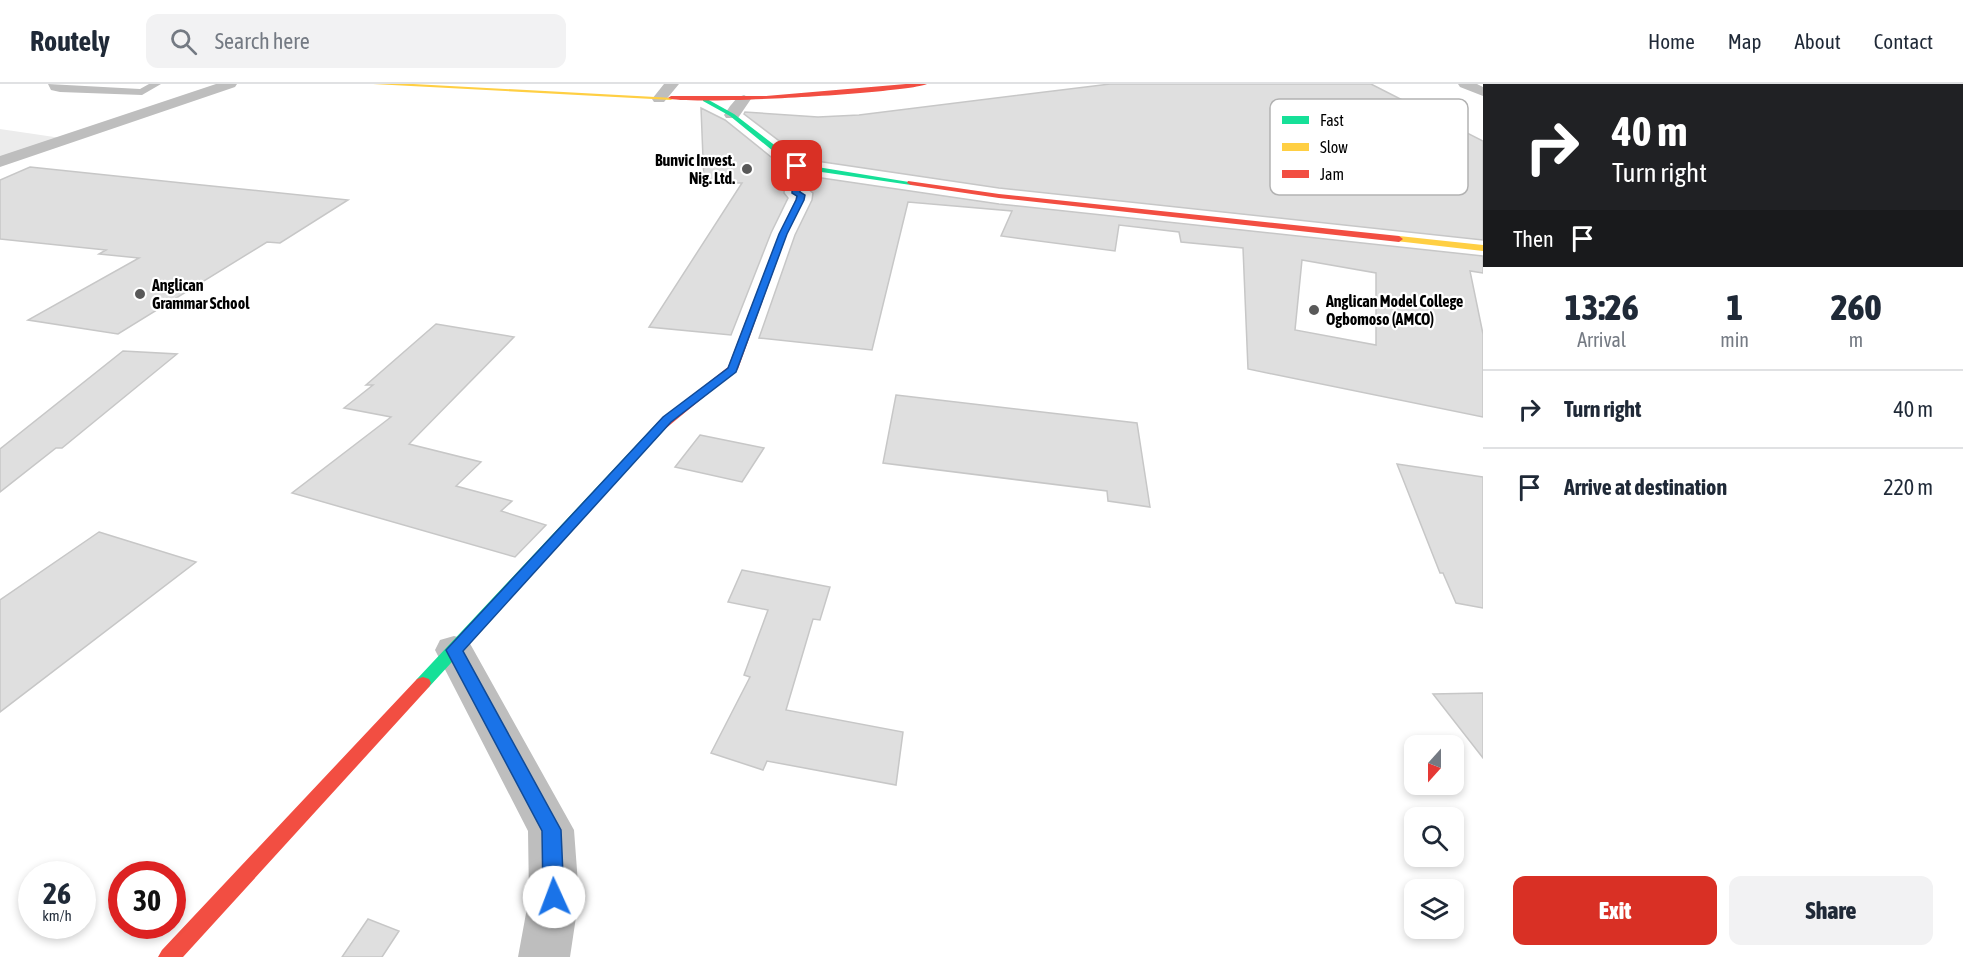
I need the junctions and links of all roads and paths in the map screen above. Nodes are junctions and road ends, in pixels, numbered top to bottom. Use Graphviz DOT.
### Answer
graph roads {
  1 [pos="53,84"];
  2 [pos="156,84"];
  3 [pos="230,84"];
  4 [pos="376,84"];
  5 [pos="672,84"];
  6 [pos="924,84"];
  7 [pos="1465,84"];
  8 [pos="1483,92"];
  9 [pos="659,99"];
  10 [pos="744,99"];
  11 [pos="705,100"];
  12 [pos="732,116"];
  13 [pos="0,162"];
  14 [pos="797,166"];
  15 [pos="1483,248"];
  16 [pos="454,650"];
  17 [pos="169,957"];
  18 [pos="544,957"];
  1 -- 2 [label="lane"];
  3 -- 13 [label="street"];
  4 -- 9 [label="main road"];
  5 -- 9 [label="street"];
  6 -- 10 [label="main road"];
  7 -- 8 [label="street"];
  9 -- 11 [label="main road"];
  10 -- 11 [label="main road"];
  10 -- 12 [label="street"];
  11 -- 12 [label="main road"];
  12 -- 14 [label="main road"];
  14 -- 15 [label="main road"];
  14 -- 16 [label="main road"];
  16 -- 17 [label="main road"];
  16 -- 18 [label="street"];
}
